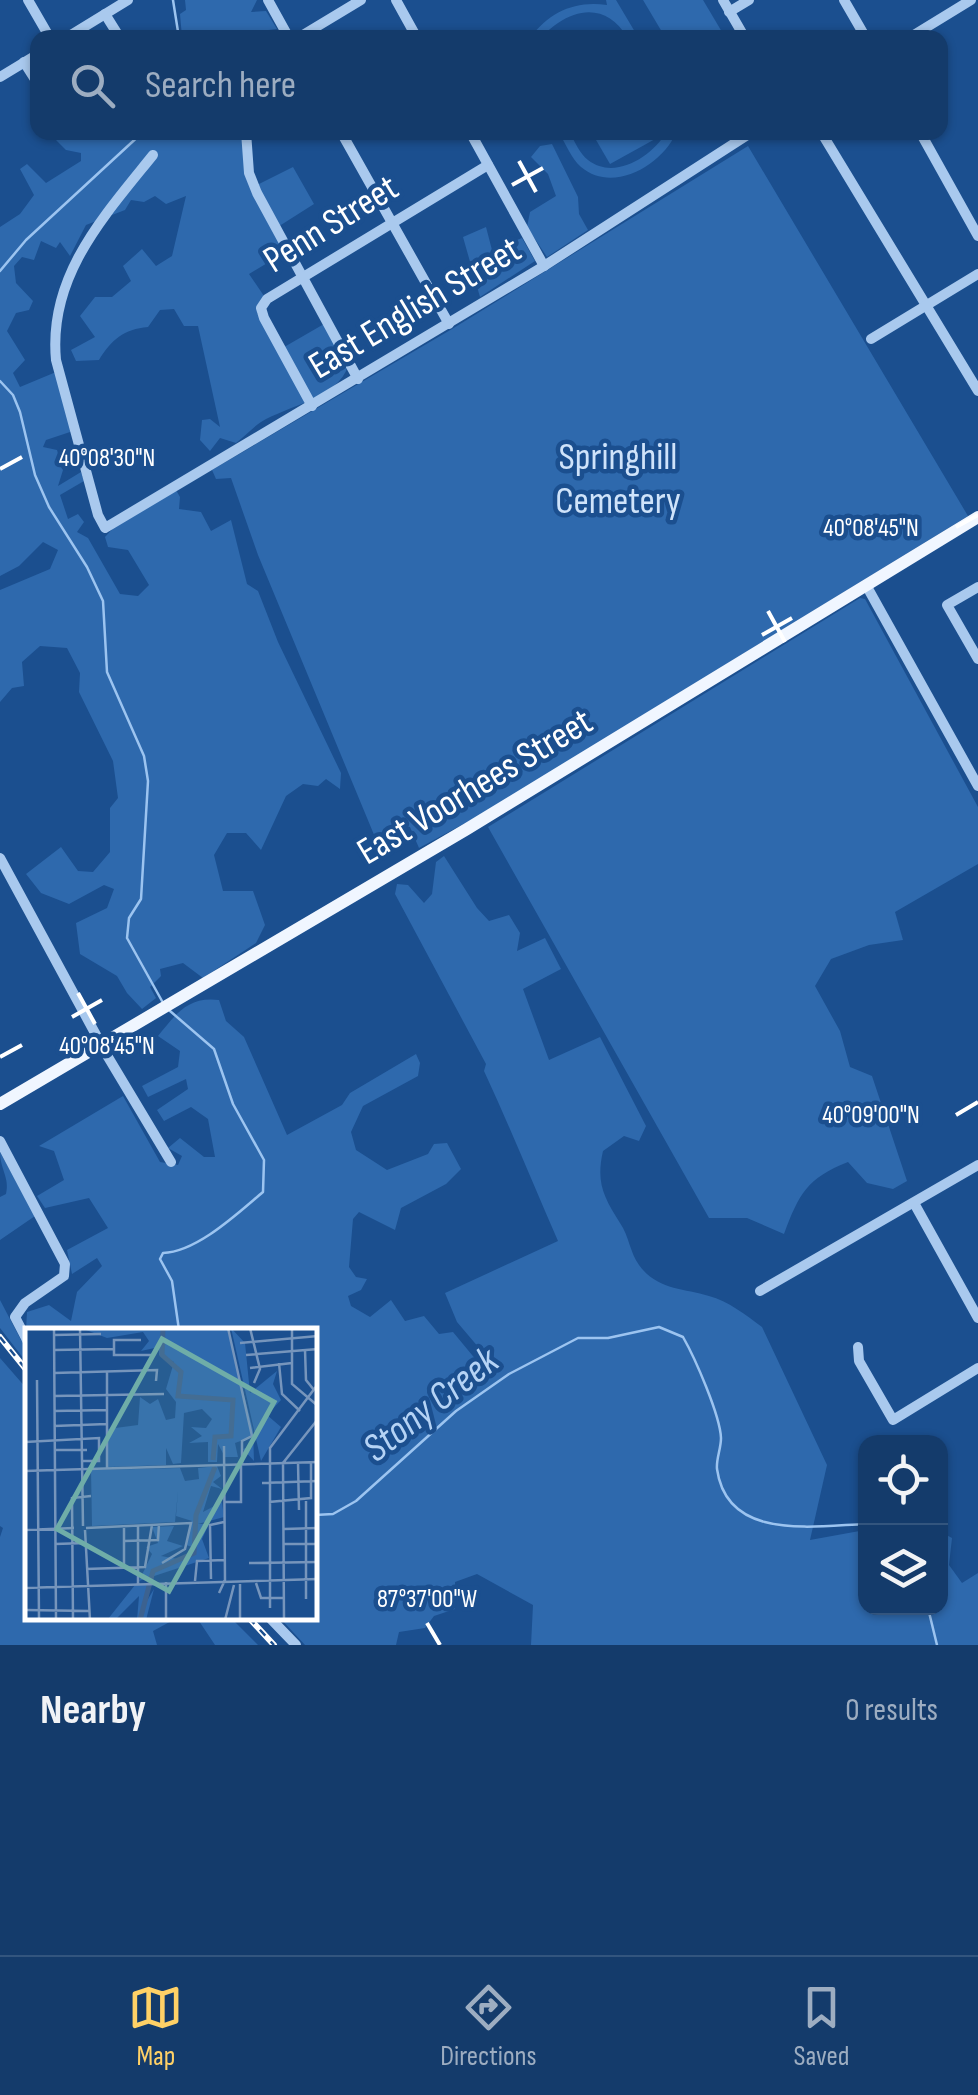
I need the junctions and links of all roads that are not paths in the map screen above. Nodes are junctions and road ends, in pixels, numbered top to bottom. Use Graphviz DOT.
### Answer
graph roads {
  1 [pos="28,0"];
  2 [pos="128,0"];
  3 [pos="268,0"];
  4 [pos="361,0"];
  5 [pos="396,0"];
  6 [pos="723,0"];
  7 [pos="749,0"];
  8 [pos="844,0"];
  9 [pos="971,0"];
  10 [pos="730,12"];
  11 [pos="105,14"];
  12 [pos="45,30"];
  13 [pos="79,30"];
  14 [pos="115,30"];
  15 [pos="285,30"];
  16 [pos="311,30"];
  17 [pos="413,30"];
  18 [pos="740,30"];
  19 [pos="861,30"];
  20 [pos="922,30"];
  21 [pos="30,59"];
  22 [pos="24,62"];
  23 [pos="30,71"];
  24 [pos="0,76"];
  25 [pos="247,140"];
  26 [pos="346,140"];
  27 [pos="474,140"];
  28 [pos="740,140"];
  29 [pos="826,140"];
  30 [pos="924,140"];
  31 [pos="152,155"];
  32 [pos="488,165"];
  33 [pos="391,222"];
  34 [pos="978,236"];
  35 [pos="544,266"];
  36 [pos="978,274"];
  37 [pos="300,277"];
  38 [pos="927,306"];
  39 [pos="449,324"];
  40 [pos="870,340"];
  41 [pos="358,378"];
  42 [pos="978,391"];
  43 [pos="312,406"];
  44 [pos="978,517"];
  45 [pos="866,585"];
  46 [pos="978,586"];
  47 [pos="978,660"];
  48 [pos="978,786"];
  49 [pos="0,858"];
  50 [pos="102,1044"];
  51 [pos="0,1104"];
  52 [pos="0,1141"];
  53 [pos="171,1162"];
  54 [pos="978,1165"];
  55 [pos="914,1203"];
  56 [pos="760,1291"];
  57 [pos="978,1318"];
  58 [pos="25,1336"];
  59 [pos="858,1347"];
  60 [pos="978,1368"];
  61 [pos="272,1620"];
  62 [pos="296,1645"];
  1 -- 12 [label="street"];
  2 -- 11 [label="street"];
  3 -- 15 [label="street"];
  4 -- 16 [label="street"];
  5 -- 17 [label="street"];
  6 -- 10 [label="street"];
  7 -- 10 [label="street"];
  8 -- 19 [label="street"];
  9 -- 20 [label="street"];
  10 -- 18 [label="street"];
  11 -- 13 [label="street"];
  11 -- 14 [label="street"];
  21 -- 22 [label="street"];
  22 -- 23 [label="street"];
  22 -- 24 [label="street"];
  25 -- 37 [label="street"];
  26 -- 33 [label="street"];
  27 -- 32 [label="street"];
  28 -- 35 [label="street, East English Street"];
  29 -- 38 [label="street"];
  30 -- 34 [label="street"];
  31 -- 43 [label="street, East English Street"];
  32 -- 33 [label="street, Penn Street"];
  32 -- 35 [label="street"];
  33 -- 37 [label="street, Penn Street"];
  33 -- 39 [label="street"];
  35 -- 39 [label="street, East English Street"];
  36 -- 38 [label="street"];
  37 -- 41 [label="street"];
  37 -- 43 [label="street, Penn Street"];
  38 -- 40 [label="street"];
  38 -- 42 [label="street"];
  39 -- 41 [label="street, East English Street"];
  41 -- 43 [label="street, East English Street"];
  44 -- 45 [label="main road, East Voorhees Street"];
  45 -- 48 [label="street"];
  45 -- 50 [label="main road, East Voorhees Street"];
  46 -- 47 [label="street"];
  49 -- 50 [label="street"];
  50 -- 51 [label="main road, East Voorhees Street"];
  50 -- 53 [label="street"];
  52 -- 58 [label="street"];
  54 -- 55 [label="street"];
  55 -- 56 [label="street"];
  55 -- 57 [label="street"];
  59 -- 60 [label="street"];
  61 -- 62 [label="street"];
}
